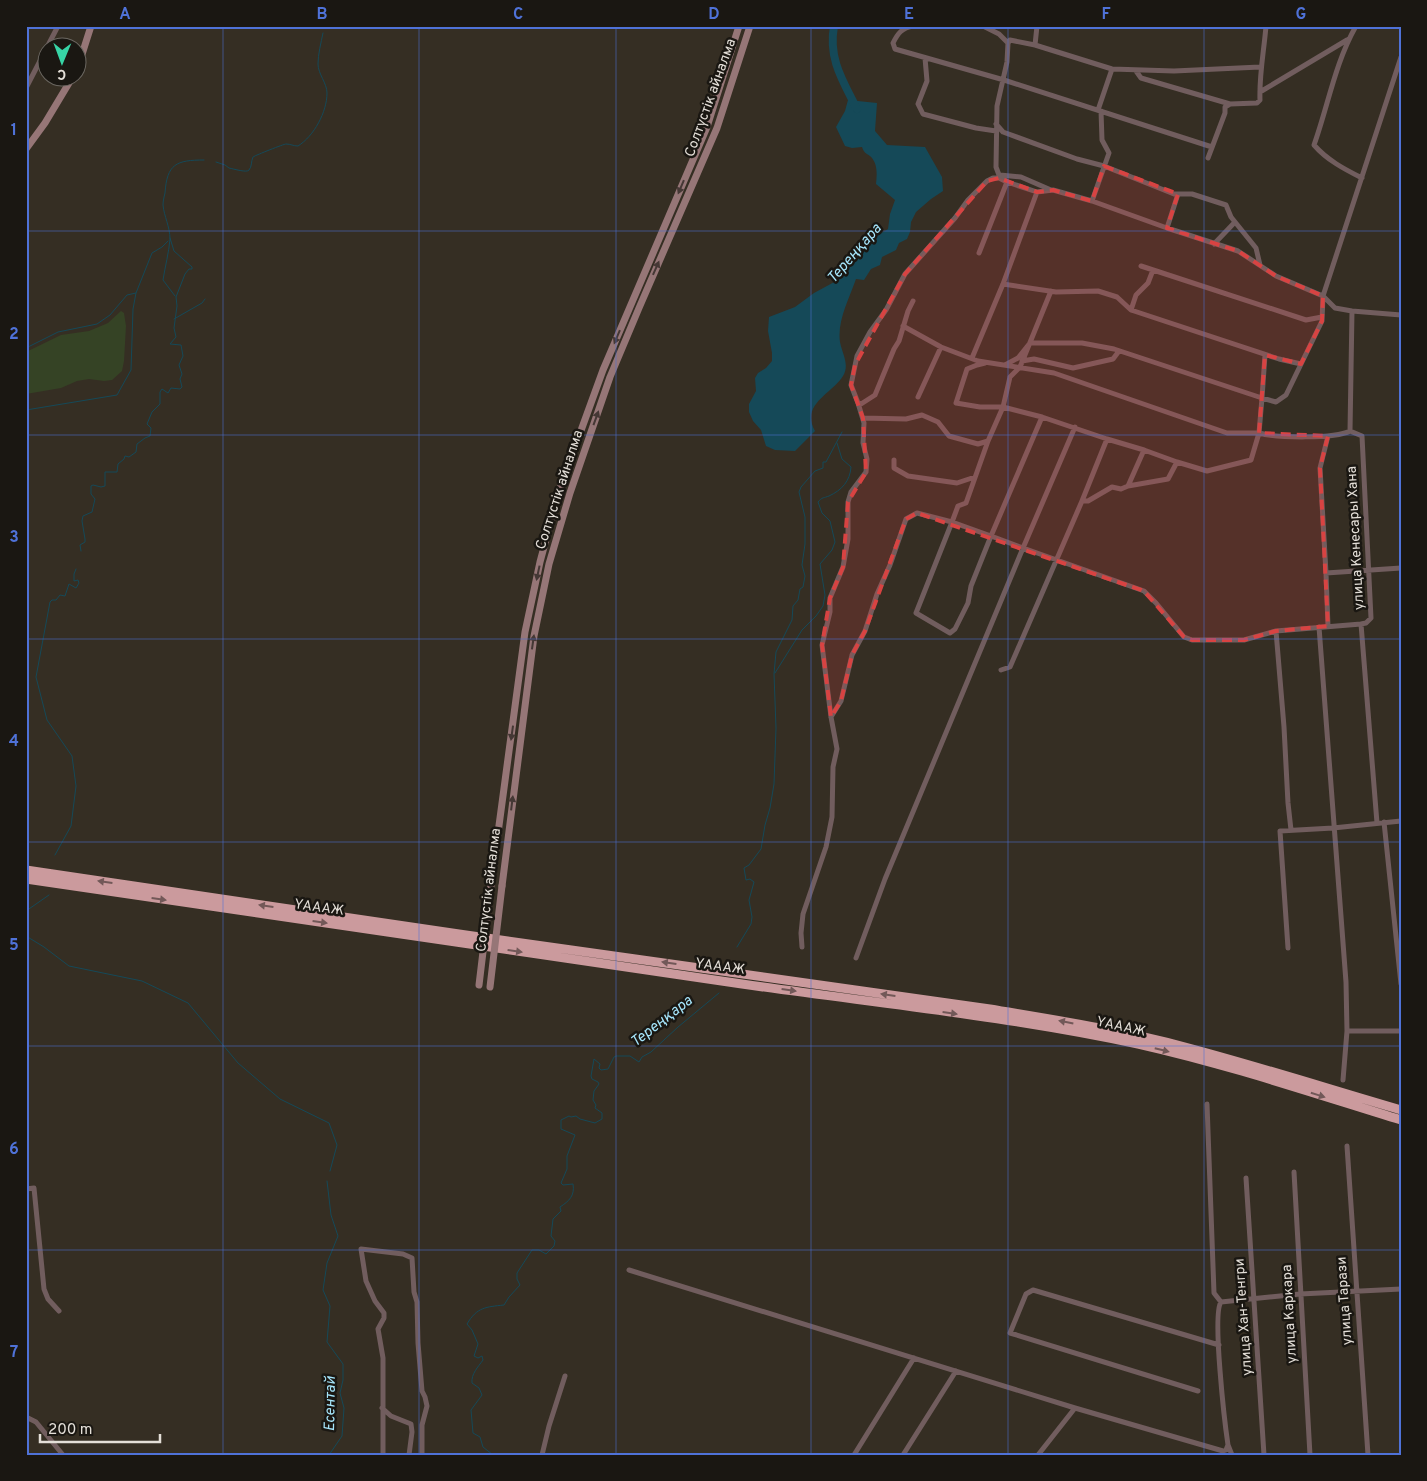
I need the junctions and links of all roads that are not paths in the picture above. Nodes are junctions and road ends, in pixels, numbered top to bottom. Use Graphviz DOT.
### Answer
graph roads {
  1 [pos="58,26"];
  2 [pos="91,26"];
  3 [pos="739,26"];
  4 [pos="750,26"];
  5 [pos="913,26"];
  6 [pos="984,26"];
  7 [pos="1037,26"];
  8 [pos="1266,26"];
  9 [pos="1356,26"];
  10 [pos="87,38"];
  11 [pos="1348,40"];
  12 [pos="1008,43"];
  13 [pos="1034,45"];
  14 [pos="925,58"];
  15 [pos="1401,58"];
  16 [pos="1260,68"];
  17 [pos="1112,69"];
  18 [pos="1136,70"];
  19 [pos="1004,80"];
  20 [pos="26,88"];
  21 [pos="65,88"];
  22 [pos="1260,92"];
  23 [pos="1230,104"];
  24 [pos="1100,110"];
  25 [pos="996,124"];
  26 [pos="996,131"];
  27 [pos="29,138"];
  28 [pos="1212,147"];
  29 [pos="26,149"];
  30 [pos="1208,158"];
  31 [pos="1104,166"];
  32 [pos="999,174"];
  33 [pos="1362,178"];
  34 [pos="1007,182"];
  35 [pos="1054,190"];
  36 [pos="1037,192"];
  37 [pos="1178,194"];
  38 [pos="1092,201"];
  39 [pos="1235,222"];
  40 [pos="1167,228"];
  41 [pos="1214,244"];
  42 [pos="979,253"];
  43 [pos="1260,265"];
  44 [pos="1141,266"];
  45 [pos="1153,270"];
  46 [pos="1003,284"];
  47 [pos="1051,291"];
  48 [pos="1323,296"];
  49 [pos="913,301"];
  50 [pos="1131,310"];
  51 [pos="1352,311"];
  52 [pos="1401,314"];
  53 [pos="1322,317"];
  54 [pos="903,326"];
  55 [pos="1030,343"];
  56 [pos="941,347"];
  57 [pos="1119,351"];
  58 [pos="1265,354"];
  59 [pos="972,358"];
  60 [pos="990,363"];
  61 [pos="1021,364"];
  62 [pos="1301,364"];
  63 [pos="1004,365"];
  64 [pos="918,397"];
  65 [pos="1262,398"];
  66 [pos="858,403"];
  67 [pos="1003,407"];
  68 [pos="1042,417"];
  69 [pos="863,418"];
  70 [pos="1075,427"];
  71 [pos="1350,431"];
  72 [pos="1259,433"];
  73 [pos="1328,436"];
  74 [pos="1108,439"];
  75 [pos="988,441"];
  76 [pos="1144,450"];
  77 [pos="894,460"];
  78 [pos="1177,462"];
  79 [pos="975,477"];
  80 [pos="1128,486"];
  81 [pos="1082,501"];
  82 [pos="952,522"];
  83 [pos="991,536"];
  84 [pos="1023,548"];
  85 [pos="1056,560"];
  86 [pos="1401,568"];
  87 [pos="1368,570"];
  88 [pos="1326,574"];
  89 [pos="1361,624"];
  90 [pos="1328,626"];
  91 [pos="1319,627"];
  92 [pos="1276,631"];
  93 [pos="1001,670"];
  94 [pos="831,717"];
  95 [pos="1401,821"];
  96 [pos="1384,822"];
  97 [pos="1377,823"];
  98 [pos="1333,828"];
  99 [pos="1291,830"];
  100 [pos="26,870"];
  101 [pos="493,874"];
  102 [pos="503,875"];
  103 [pos="44,878"];
  104 [pos="26,880"];
  105 [pos="802,948"];
  106 [pos="1288,948"];
  107 [pos="856,958"];
  108 [pos="716,975"];
  109 [pos="1401,984"];
  110 [pos="479,985"];
  111 [pos="490,987"];
  112 [pos="1347,1031"];
  113 [pos="1401,1031"];
  114 [pos="1343,1080"];
  115 [pos="1207,1104"];
  116 [pos="1401,1110"];
  117 [pos="1401,1120"];
  118 [pos="1347,1146"];
  119 [pos="1294,1172"];
  120 [pos="1246,1178"];
  121 [pos="26,1189"];
  122 [pos="629,1270"];
  123 [pos="1401,1288"];
  124 [pos="1356,1292"];
  125 [pos="1300,1294"];
  126 [pos="1254,1298"];
  127 [pos="1221,1302"];
  128 [pos="58,1311"];
  129 [pos="1220,1345"];
  130 [pos="914,1358"];
  131 [pos="956,1371"];
  132 [pos="565,1376"];
  133 [pos="1198,1391"];
  134 [pos="382,1408"];
  135 [pos="1075,1408"];
  136 [pos="26,1417"];
  137 [pos="1228,1445"];
  138 [pos="63,1455"];
  139 [pos="383,1455"];
  140 [pos="409,1455"];
  141 [pos="422,1455"];
  142 [pos="542,1455"];
  143 [pos="854,1455"];
  144 [pos="903,1455"];
  145 [pos="1038,1455"];
  146 [pos="1232,1455"];
  147 [pos="1264,1455"];
  148 [pos="1310,1455"];
  149 [pos="1368,1455"];
  1 -- 20 [label="street"];
  2 -- 10 [label="street"];
  3 -- 101 [label="street, Солтүстік айналма, one-way"];
  102 -- 4 [label="street, Солтүстік айналма, one-way"];
  5 -- 14 [label="street"];
  6 -- 12 [label="street"];
  7 -- 13 [label="street"];
  8 -- 16 [label="street"];
  9 -- 11 [label="street"];
  11 -- 22 [label="street"];
  11 -- 33 [label="street"];
  12 -- 13 [label="street"];
  12 -- 19 [label="street"];
  13 -- 17 [label="street"];
  14 -- 19 [label="street"];
  14 -- 26 [label="street"];
  15 -- 33 [label="street"];
  16 -- 18 [label="street"];
  16 -- 22 [label="street"];
  17 -- 18 [label="street"];
  17 -- 24 [label="street"];
  18 -- 23 [label="street"];
  19 -- 24 [label="street"];
  19 -- 25 [label="street"];
  21 -- 27 [label="street"];
  22 -- 23 [label="street"];
  23 -- 28 [label="street"];
  24 -- 28 [label="street"];
  24 -- 31 [label="street"];
  25 -- 26 [label="street"];
  25 -- 31 [label="street"];
  26 -- 32 [label="street"];
  27 -- 29 [label="street"];
  28 -- 30 [label="street"];
  31 -- 37 [label="street"];
  31 -- 38 [label="street"];
  32 -- 34 [label="street"];
  32 -- 35 [label="street"];
  33 -- 48 [label="street"];
  34 -- 36 [label="street"];
  34 -- 42 [label="street"];
  34 -- 66 [label="street"];
  35 -- 36 [label="street"];
  35 -- 38 [label="street"];
  36 -- 46 [label="street"];
  37 -- 39 [label="street"];
  37 -- 40 [label="street"];
  38 -- 40 [label="street"];
  39 -- 41 [label="street"];
  39 -- 43 [label="street"];
  40 -- 41 [label="street"];
  41 -- 43 [label="street"];
  43 -- 48 [label="street"];
  44 -- 45 [label="street"];
  45 -- 50 [label="street"];
  45 -- 53 [label="street"];
  46 -- 47 [label="street"];
  46 -- 59 [label="street"];
  47 -- 50 [label="street"];
  47 -- 55 [label="street"];
  48 -- 51 [label="street"];
  48 -- 53 [label="street"];
  49 -- 54 [label="street"];
  50 -- 58 [label="street"];
  51 -- 52 [label="street"];
  51 -- 71 [label="street"];
  53 -- 62 [label="street"];
  54 -- 56 [label="street"];
  54 -- 66 [label="street"];
  55 -- 57 [label="street"];
  55 -- 61 [label="street"];
  55 -- 63 [label="street"];
  56 -- 59 [label="street"];
  56 -- 64 [label="street"];
  57 -- 61 [label="street"];
  57 -- 65 [label="street"];
  58 -- 62 [label="street"];
  58 -- 65 [label="street"];
  59 -- 60 [label="street"];
  60 -- 63 [label="street"];
  60 -- 67 [label="street"];
  61 -- 63 [label="street"];
  61 -- 67 [label="street"];
  61 -- 72 [label="street"];
  62 -- 65 [label="street"];
  65 -- 72 [label="street"];
  66 -- 69 [label="street"];
  67 -- 68 [label="street"];
  67 -- 75 [label="street"];
  68 -- 70 [label="street"];
  68 -- 83 [label="street"];
  69 -- 75 [label="street"];
  69 -- 94 [label="street"];
  70 -- 74 [label="street"];
  70 -- 84 [label="street"];
  71 -- 73 [label="street"];
  71 -- 87 [label="street, улица Кенесары Хана"];
  72 -- 73 [label="street"];
  72 -- 78 [label="street"];
  73 -- 88 [label="street"];
  74 -- 76 [label="street"];
  74 -- 81 [label="street"];
  75 -- 79 [label="street"];
  76 -- 78 [label="street"];
  76 -- 80 [label="street"];
  77 -- 79 [label="street"];
  78 -- 80 [label="street"];
  79 -- 82 [label="street"];
  80 -- 81 [label="street"];
  81 -- 85 [label="street"];
  82 -- 83 [label="street"];
  82 -- 83 [label="street"];
  82 -- 94 [label="street"];
  83 -- 84 [label="street"];
  84 -- 85 [label="street"];
  84 -- 107 [label="street"];
  85 -- 92 [label="street"];
  85 -- 93 [label="street"];
  86 -- 87 [label="street"];
  87 -- 88 [label="street"];
  87 -- 89 [label="street, улица Кенесары Хана"];
  88 -- 90 [label="street"];
  89 -- 90 [label="street"];
  89 -- 97 [label="street, улица Кенесары Хана"];
  90 -- 91 [label="street"];
  91 -- 92 [label="street"];
  91 -- 98 [label="street"];
  92 -- 99 [label="street"];
  94 -- 105 [label="street"];
  95 -- 96 [label="street"];
  96 -- 97 [label="street"];
  96 -- 109 [label="street"];
  97 -- 98 [label="street"];
  98 -- 99 [label="street"];
  98 -- 112 [label="street"];
  99 -- 106 [label="street"];
  100 -- 103 [label="highway, ҮАААЖ"];
  101 -- 102 [label="street"];
  101 -- 110 [label="street, Солтүстік айналма, bridge"];
  102 -- 111 [label="street, Солтүстік айналма, bridge"];
  103 -- 104 [label="highway, ҮАААЖ"];
  103 -- 108 [label="highway, ҮАААЖ"];
  116 -- 108 [label="highway, ҮАААЖ, one-way"];
  108 -- 117 [label="highway, ҮАААЖ, one-way"];
  112 -- 113 [label="street"];
  112 -- 114 [label="street"];
  115 -- 127 [label="street"];
  118 -- 124 [label="street, улица Тарази"];
  119 -- 125 [label="street, улица Каркара"];
  120 -- 126 [label="street, улица Хан-Тенгри"];
  121 -- 128 [label="street"];
  122 -- 130 [label="street"];
  123 -- 124 [label="street"];
  124 -- 125 [label="street"];
  124 -- 149 [label="street, улица Тарази"];
  125 -- 126 [label="street"];
  125 -- 148 [label="street, улица Каркара"];
  126 -- 127 [label="street"];
  126 -- 147 [label="street, улица Хан-Тенгри"];
  127 -- 129 [label="street"];
  129 -- 133 [label="street"];
  129 -- 137 [label="street"];
  130 -- 131 [label="street"];
  130 -- 143 [label="street"];
  131 -- 135 [label="street"];
  131 -- 144 [label="street"];
  132 -- 142 [label="street"];
  134 -- 139 [label="street"];
  134 -- 140 [label="street"];
  134 -- 141 [label="street"];
  135 -- 137 [label="street"];
  135 -- 145 [label="street"];
  136 -- 138 [label="street"];
  137 -- 146 [label="street"];
}
